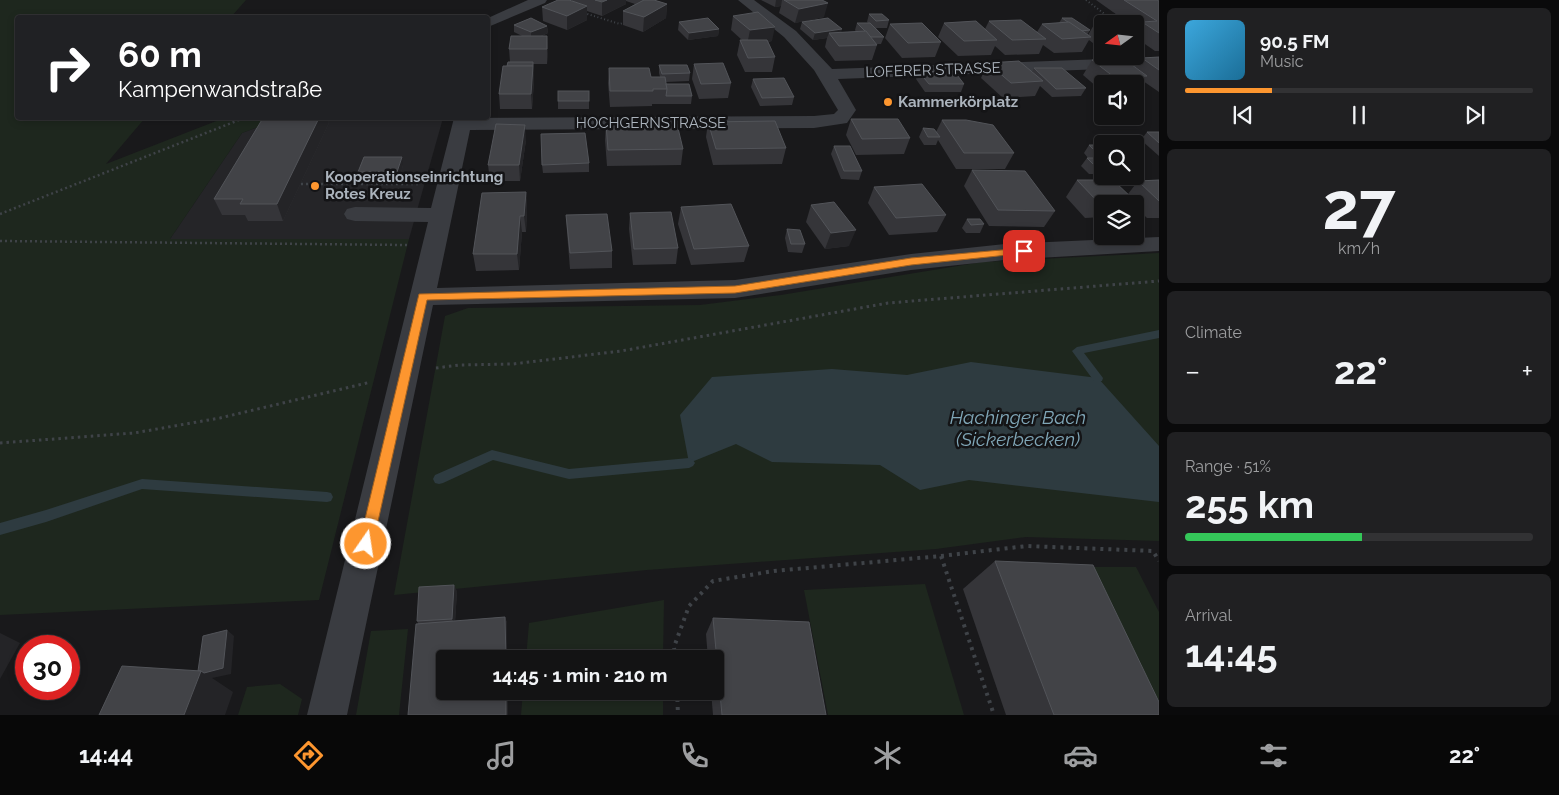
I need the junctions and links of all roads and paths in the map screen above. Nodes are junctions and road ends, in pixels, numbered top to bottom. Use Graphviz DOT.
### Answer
graph roads {
  1 [pos="540,0"];
  2 [pos="745,0"];
  3 [pos="1086,0"];
  4 [pos="578,11"];
  5 [pos="490,15"];
  6 [pos="1106,15"];
  7 [pos="626,21"];
  8 [pos="1159,62"];
  9 [pos="827,74"];
  10 [pos="239,120"];
  11 [pos="462,121"];
  12 [pos="301,184"];
  13 [pos="447,184"];
  14 [pos="0,214"];
  15 [pos="355,214"];
  16 [pos="441,215"];
  17 [pos="0,241"];
  18 [pos="1159,244"];
  19 [pos="413,245"];
  20 [pos="1159,281"];
  21 [pos="422,297"];
  22 [pos="405,373"];
  23 [pos="0,443"];
  24 [pos="1153,551"];
  25 [pos="1159,551"];
  26 [pos="941,556"];
  27 [pos="1159,561"];
  28 [pos="674,650"];
  29 [pos="677,700"];
  30 [pos="327,715"];
  31 [pos="678,715"];
  32 [pos="994,715"];
  1 -- 5 [label="street"];
  2 -- 9 [label="street"];
  3 -- 6 [label="path"];
  4 -- 7 [label="path"];
  8 -- 9 [label="street, LOFERER STRASSE"];
  9 -- 11 [label="street, HOCHGERNSTRASSE"];
  10 -- 14 [label="path"];
  11 -- 13 [label="street"];
  12 -- 13 [label="path"];
  13 -- 16 [label="street"];
  15 -- 16 [label="street"];
  16 -- 21 [label="street"];
  17 -- 19 [label="path"];
  18 -- 21 [label="street"];
  20 -- 22 [label="path"];
  21 -- 22 [label="street"];
  22 -- 23 [label="path"];
  22 -- 30 [label="street"];
  24 -- 25 [label="path"];
  24 -- 26 [label="path"];
  24 -- 27 [label="path"];
  26 -- 28 [label="path"];
  26 -- 32 [label="path"];
  29 -- 31 [label="path"];
}
